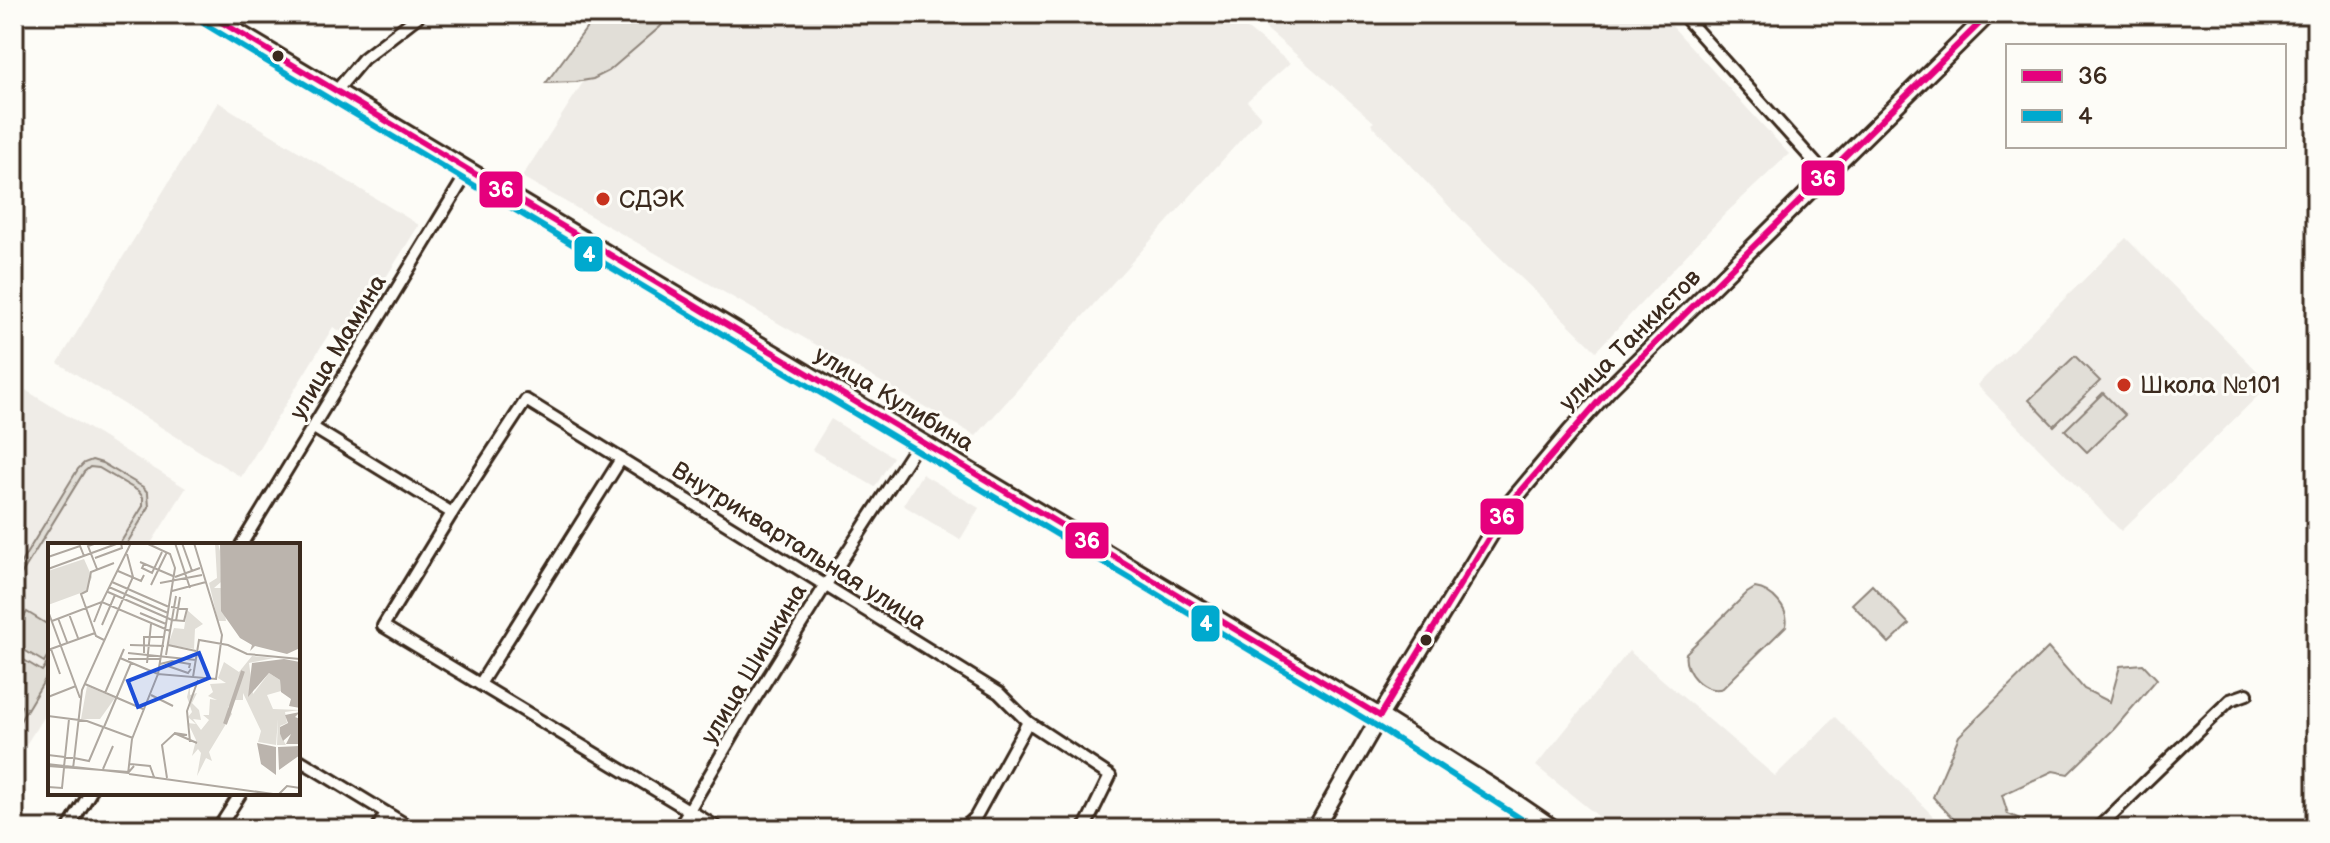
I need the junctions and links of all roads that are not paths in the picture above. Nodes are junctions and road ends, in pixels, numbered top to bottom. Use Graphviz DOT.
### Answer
graph roads {
  1 [pos="208,14"];
  2 [pos="421,14"];
  3 [pos="1682,14"];
  4 [pos="1989,14"];
  5 [pos="336,91"];
  6 [pos="469,170"];
  7 [pos="1826,175"];
  8 [pos="312,427"];
  9 [pos="920,440"];
  10 [pos="621,459"];
  11 [pos="452,513"];
  12 [pos="242,543"];
  13 [pos="825,586"];
  14 [pos="480,684"];
  15 [pos="2247,694"];
  16 [pos="1380,716"];
  17 [pos="1028,722"];
  18 [pos="300,760"];
  19 [pos="89,795"];
  20 [pos="240,795"];
  21 [pos="690,811"];
  22 [pos="386,813"];
  23 [pos="68,829"];
  24 [pos="218,829"];
  25 [pos="377,829"];
  26 [pos="413,829"];
  27 [pos="678,829"];
  28 [pos="720,829"];
  29 [pos="963,829"];
  30 [pos="1084,829"];
  31 [pos="1315,829"];
  32 [pos="1555,829"];
  33 [pos="2097,829"];
  1 -- 5 [label="main road, улица Кулибина"];
  2 -- 5 [label="street"];
  3 -- 7 [label="street"];
  4 -- 7 [label="main road, улица Танкистов"];
  5 -- 6 [label="main road, улица Кулибина"];
  6 -- 8 [label="street, улица Мамина"];
  6 -- 9 [label="main road, улица Кулибина"];
  7 -- 16 [label="main road, улица Танкистов"];
  8 -- 11 [label="street"];
  8 -- 12 [label="street, улица Мамина"];
  9 -- 13 [label="street, улица Шишкина"];
  9 -- 16 [label="main road, улица Кулибина"];
  10 -- 11 [label="street, Внутриквартальная улица"];
  10 -- 13 [label="street, Внутриквартальная улица"];
  10 -- 14 [label="street"];
  11 -- 14 [label="street, Внутриквартальная улица"];
  13 -- 17 [label="street, Внутриквартальная улица"];
  13 -- 21 [label="street, улица Шишкина"];
  14 -- 21 [label="street, Внутриквартальная улица"];
  15 -- 33 [label="street"];
  16 -- 31 [label="main road, улица Танкистов"];
  16 -- 32 [label="main road, улица Кулибина"];
  17 -- 29 [label="street"];
  17 -- 30 [label="street, Внутриквартальная улица"];
  18 -- 22 [label="street"];
  19 -- 23 [label="street"];
  20 -- 24 [label="street"];
  21 -- 27 [label="street, улица Шишкина"];
  21 -- 28 [label="street, Внутриквартальная улица"];
  22 -- 25 [label="street"];
  22 -- 26 [label="street"];
}
